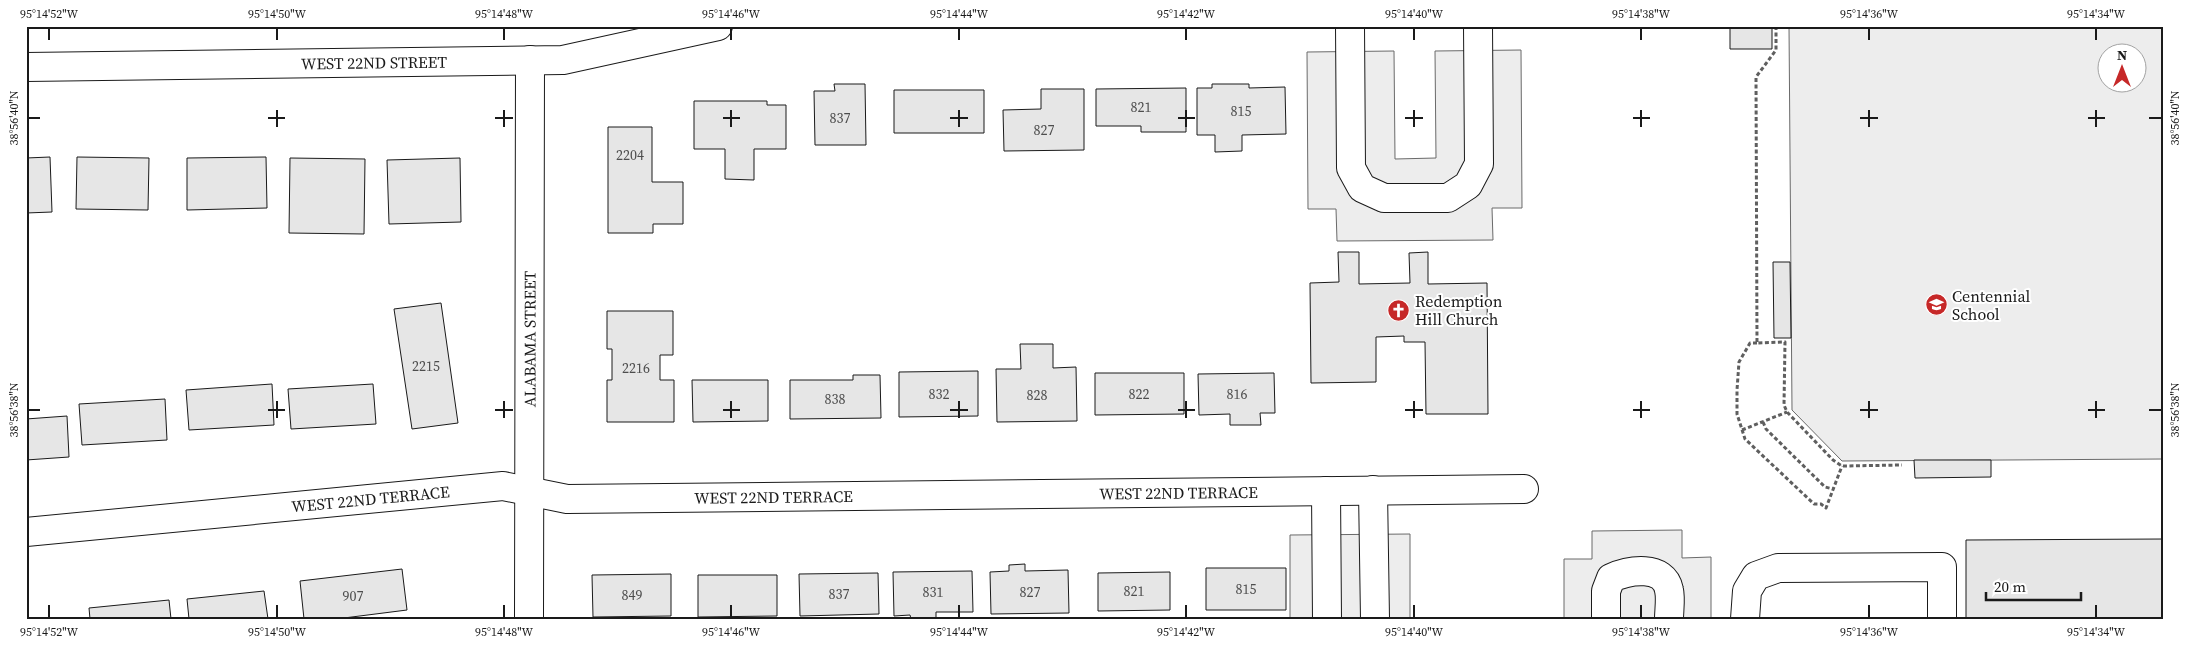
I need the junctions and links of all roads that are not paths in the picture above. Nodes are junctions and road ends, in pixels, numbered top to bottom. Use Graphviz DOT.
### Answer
graph roads {
  1 [pos="718,26"];
  2 [pos="1350,26"];
  3 [pos="1478,26"];
  4 [pos="530,60"];
  5 [pos="26,67"];
  6 [pos="1524,489"];
  7 [pos="1373,490"];
  8 [pos="530,491"];
  9 [pos="1326,491"];
  10 [pos="26,532"];
  11 [pos="530,619"];
  12 [pos="1327,619"];
  13 [pos="1375,619"];
  14 [pos="1606,619"];
  15 [pos="1669,619"];
  16 [pos="1745,619"];
  17 [pos="1942,619"];
  1 -- 4 [label="street, WEST 22ND STREET"];
  2 -- 3 [label="street"];
  4 -- 5 [label="street, WEST 22ND STREET"];
  4 -- 8 [label="street, ALABAMA STREET"];
  6 -- 7 [label="street, WEST 22ND TERRACE"];
  7 -- 9 [label="street, WEST 22ND TERRACE"];
  7 -- 13 [label="street"];
  8 -- 9 [label="street, WEST 22ND TERRACE"];
  8 -- 10 [label="street, WEST 22ND TERRACE"];
  8 -- 11 [label="street, ALABAMA STREET"];
  9 -- 12 [label="street"];
  14 -- 15 [label="street"];
  16 -- 17 [label="street"];
}
